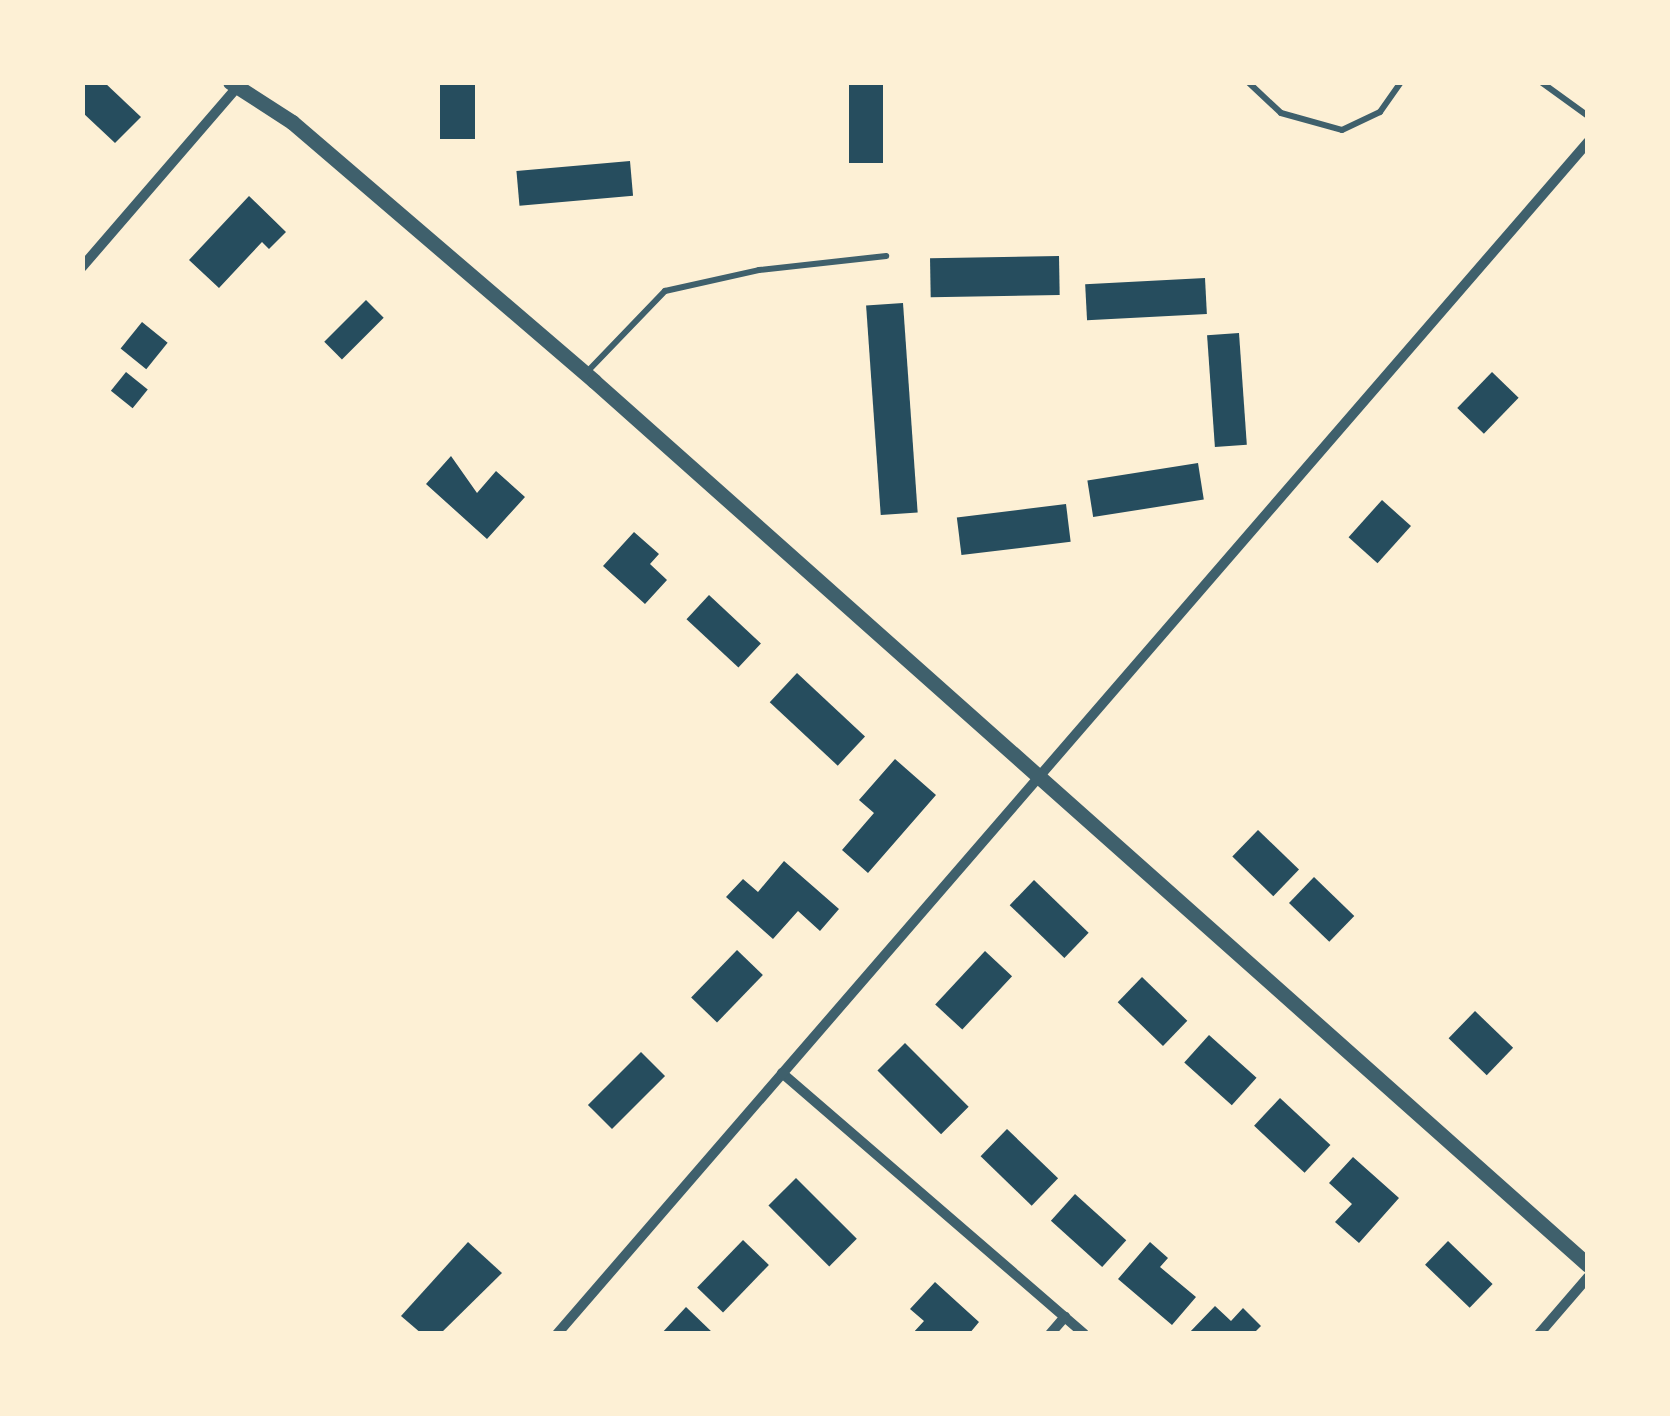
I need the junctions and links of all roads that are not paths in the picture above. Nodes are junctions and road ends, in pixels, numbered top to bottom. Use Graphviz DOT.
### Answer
graph roads {
  1 [pos="1248,82"];
  2 [pos="1401,82"];
  3 [pos="1541,82"];
  4 [pos="236,84"];
  5 [pos="1588,116"];
  6 [pos="1588,142"];
  7 [pos="886,256"];
  8 [pos="82,267"];
  9 [pos="585,374"];
  10 [pos="1039,776"];
  11 [pos="782,1073"];
  12 [pos="1588,1264"];
  13 [pos="1588,1277"];
  14 [pos="1065,1317"];
  15 [pos="557,1334"];
  16 [pos="1050,1334"];
  17 [pos="1084,1334"];
  18 [pos="1540,1334"];
  1 -- 2 [label="lane"];
  3 -- 5 [label="lane"];
  4 -- 8 [label="street"];
  4 -- 9 [label="street"];
  6 -- 10 [label="street"];
  7 -- 9 [label="lane"];
  9 -- 10 [label="street"];
  10 -- 11 [label="street"];
  10 -- 12 [label="street"];
  11 -- 14 [label="street"];
  11 -- 15 [label="street"];
  13 -- 18 [label="street"];
  14 -- 16 [label="street"];
  14 -- 17 [label="street"];
}
